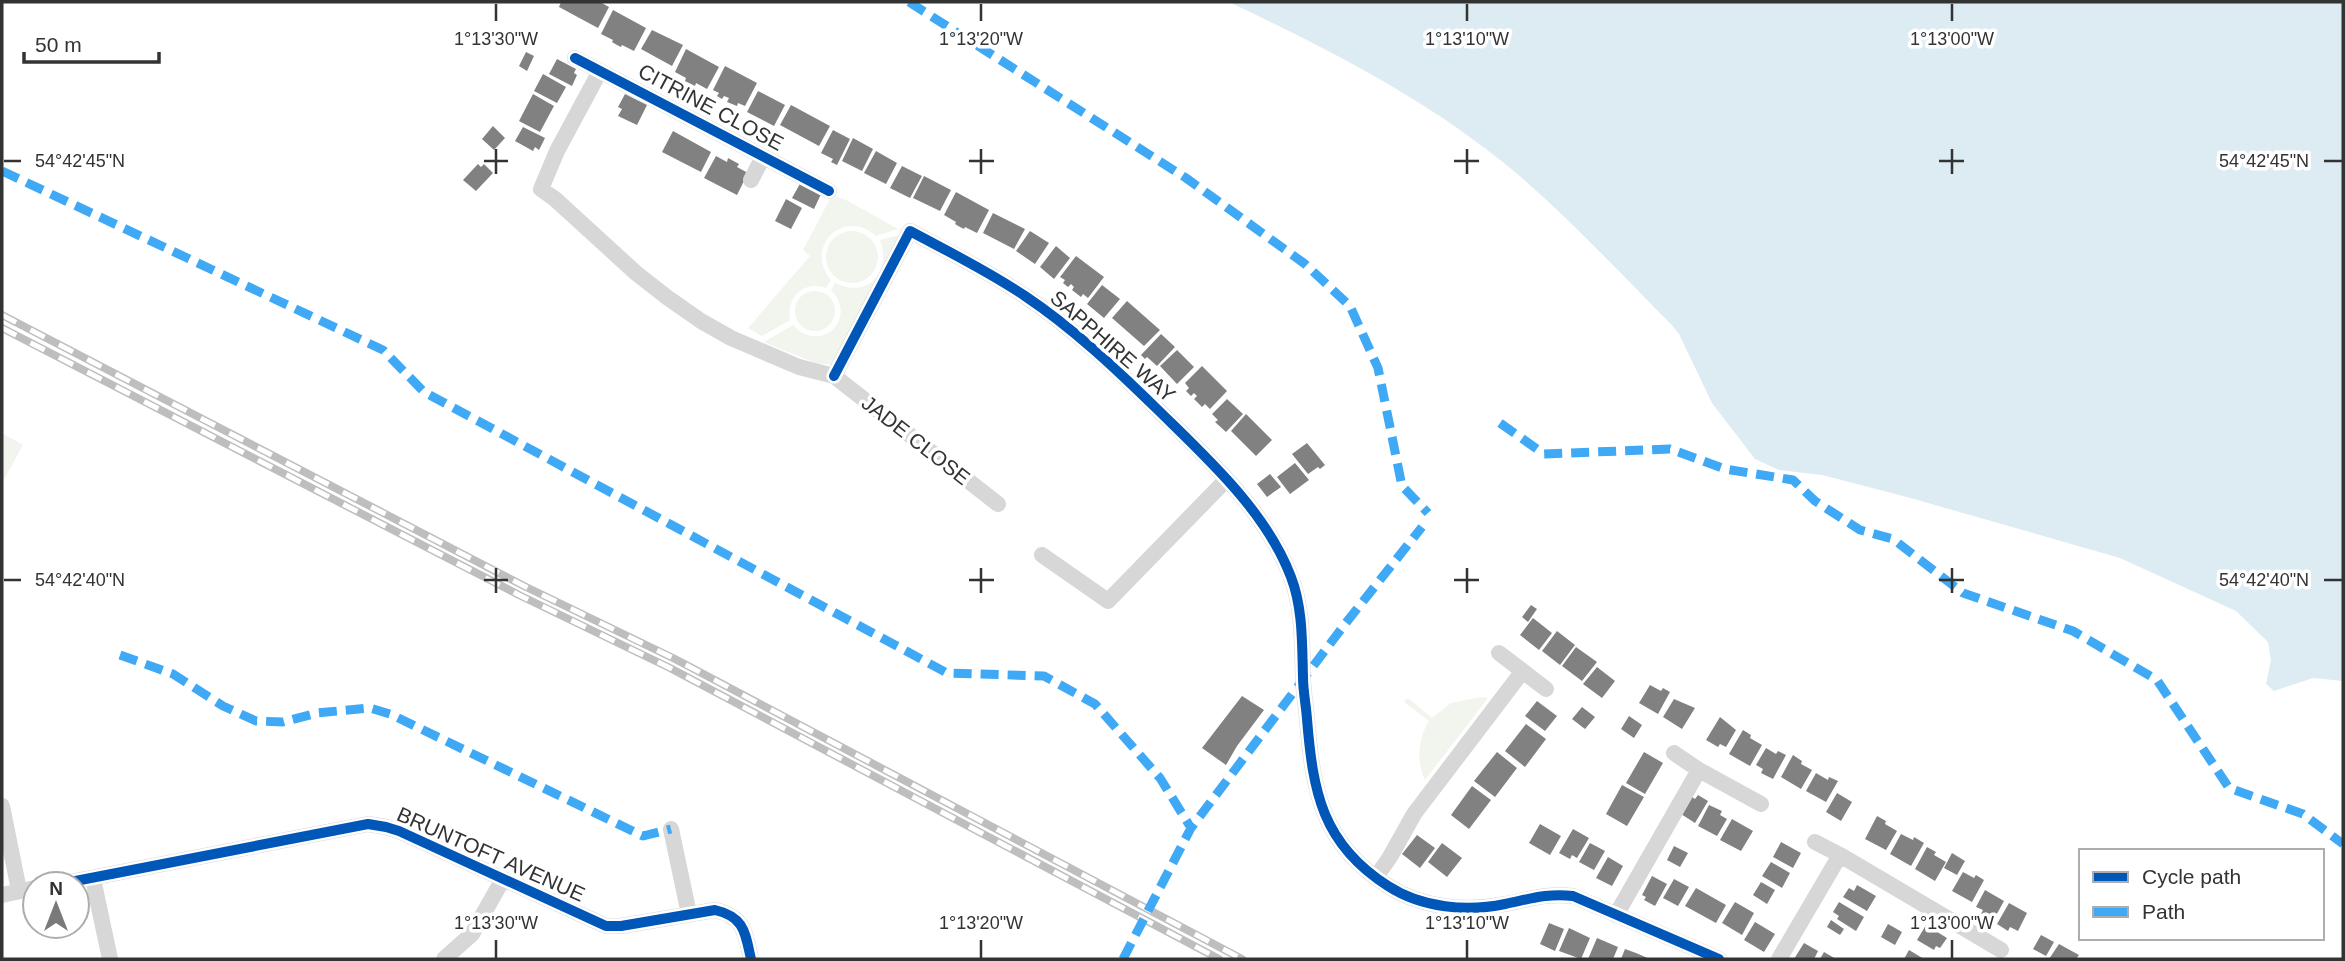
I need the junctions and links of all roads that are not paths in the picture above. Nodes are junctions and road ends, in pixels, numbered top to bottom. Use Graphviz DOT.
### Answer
graph roads {
  1 [pos="575,58"];
  2 [pos="600,71"];
  3 [pos="763,157"];
  4 [pos="751,180"];
  5 [pos="829,191"];
  6 [pos="834,376"];
  7 [pos="1226,480"];
  8 [pos="998,504"];
  9 [pos="1042,555"];
  10 [pos="1499,653"];
  11 [pos="1522,671"];
  12 [pos="1546,689"];
  13 [pos="1674,753"];
  14 [pos="1699,770"];
  15 [pos="1761,804"];
  16 [pos="2,806"];
  17 [pos="671,829"];
  18 [pos="1815,842"];
  19 [pos="1840,855"];
  20 [pos="21,870"];
  21 [pos="1376,877"];
  22 [pos="93,879"];
  23 [pos="503,879"];
  24 [pos="21,890"];
  25 [pos="2,895"];
  26 [pos="690,914"];
  27 [pos="1616,915"];
  28 [pos="2001,950"];
  29 [pos="110,959"];
  30 [pos="444,959"];
  31 [pos="751,959"];
  32 [pos="1719,959"];
  33 [pos="1779,959"];
  1 -- 2 [label="street, CITRINE CLOSE"];
  2 -- 3 [label="street, CITRINE CLOSE"];
  2 -- 6 [label="street"];
  3 -- 4 [label="street"];
  3 -- 5 [label="street, CITRINE CLOSE"];
  6 -- 7 [label="street, SAPPHIRE WAY"];
  6 -- 8 [label="street, JADE CLOSE"];
  7 -- 9 [label="street"];
  7 -- 21 [label="street, SAPPHIRE WAY"];
  10 -- 11 [label="street"];
  11 -- 12 [label="street"];
  11 -- 21 [label="street"];
  13 -- 14 [label="street"];
  14 -- 15 [label="street"];
  14 -- 27 [label="street"];
  16 -- 20 [label="street"];
  17 -- 26 [label="street"];
  18 -- 19 [label="street"];
  19 -- 28 [label="street"];
  19 -- 33 [label="street"];
  21 -- 27 [label="street, SAPPHIRE WAY"];
  22 -- 23 [label="street, BRUNTOFT AVENUE"];
  22 -- 29 [label="street"];
  23 -- 26 [label="street, BRUNTOFT AVENUE"];
  23 -- 30 [label="street"];
  24 -- 25 [label="street"];
  26 -- 31 [label="street, BRUNTOFT AVENUE"];
  27 -- 32 [label="street, SAPPHIRE WAY"];
}
